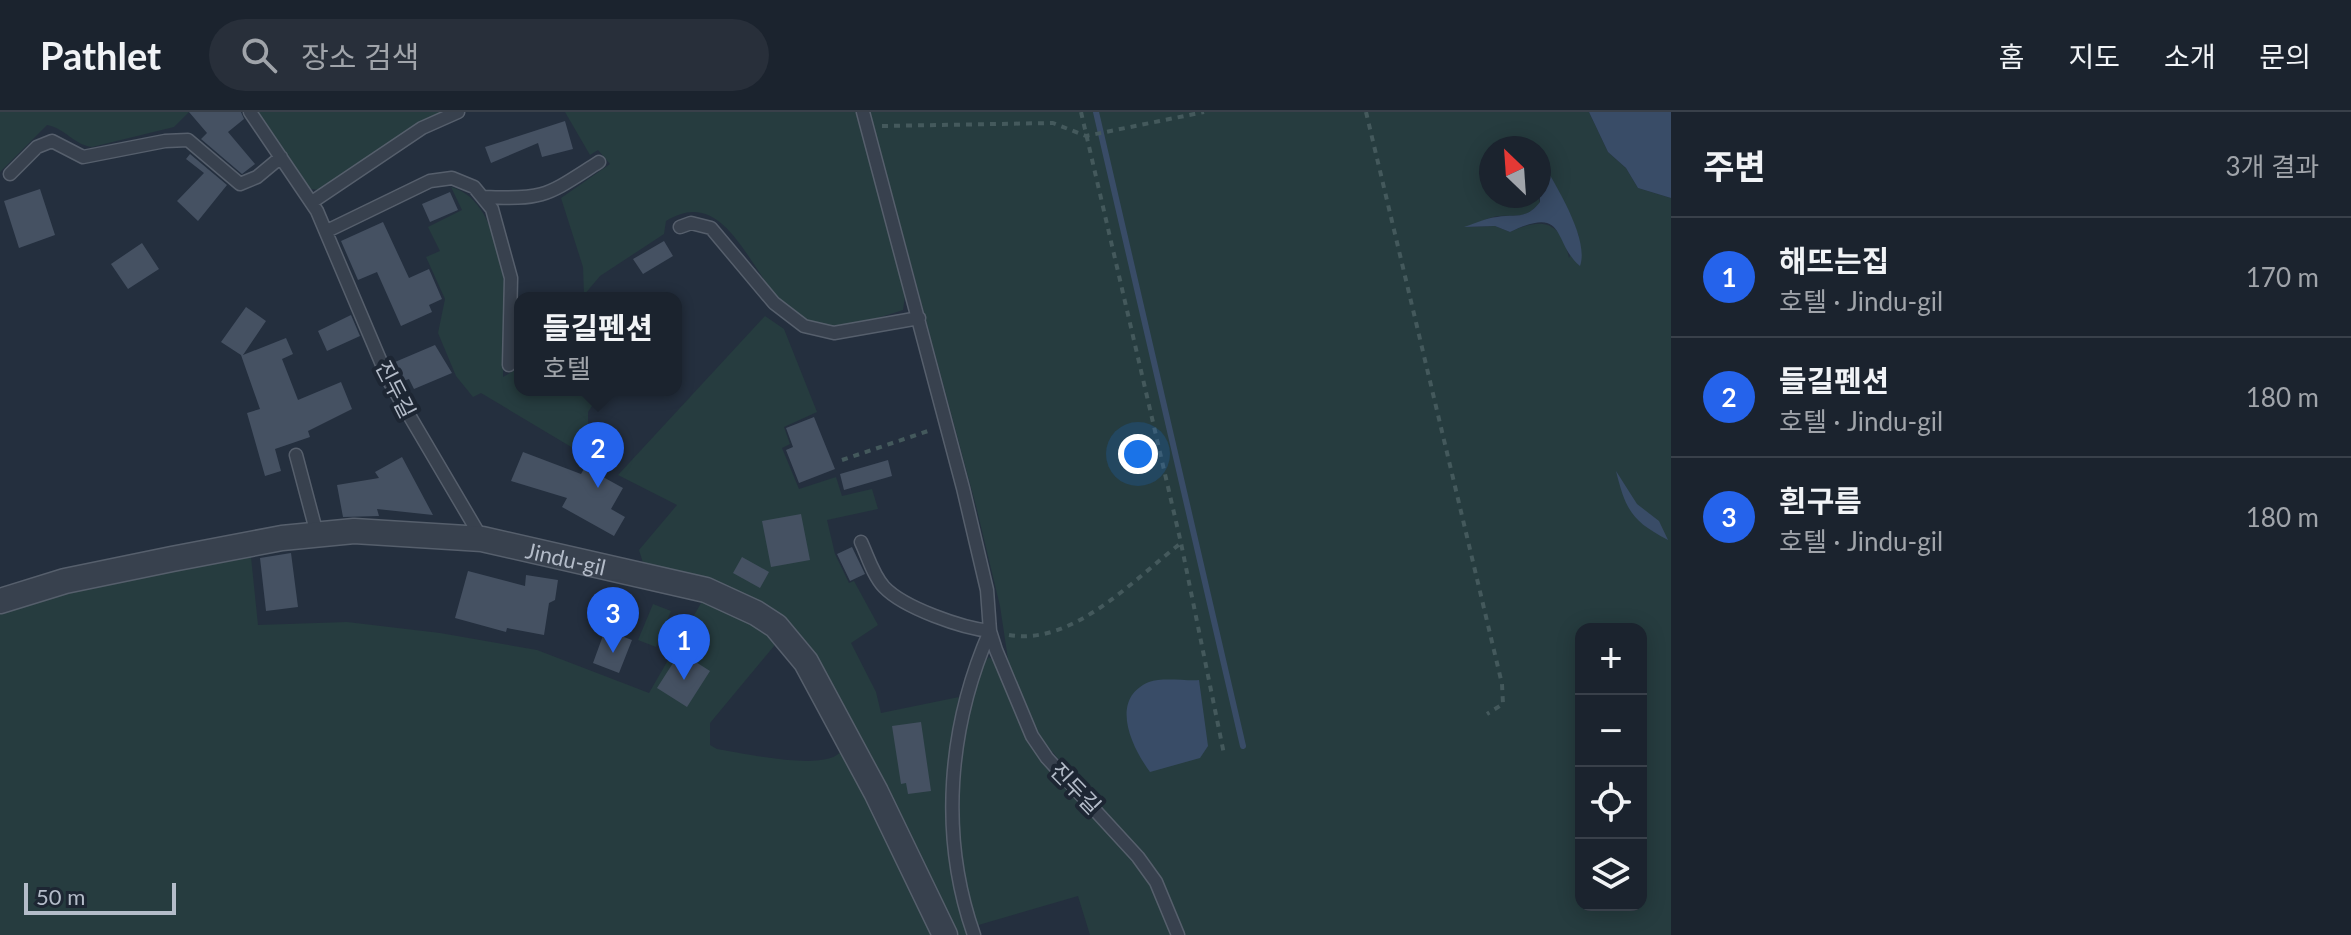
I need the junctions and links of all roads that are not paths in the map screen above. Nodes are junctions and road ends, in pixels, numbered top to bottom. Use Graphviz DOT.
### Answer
graph roads {
  1 [pos="250,112"];
  2 [pos="458,112"];
  3 [pos="863,112"];
  4 [pos="281,157"];
  5 [pos="599,162"];
  6 [pos="10,174"];
  7 [pos="484,197"];
  8 [pos="312,202"];
  9 [pos="680,227"];
  10 [pos="327,231"];
  11 [pos="919,318"];
  12 [pos="509,365"];
  13 [pos="296,455"];
  14 [pos="317,534"];
  15 [pos="482,539"];
  16 [pos="861,542"];
  17 [pos="0,601"];
  18 [pos="990,631"];
  19 [pos="945,935"];
  20 [pos="974,935"];
  21 [pos="1178,935"];
  1 -- 4 [label="lane, 진두길"];
  2 -- 8 [label="lane"];
  3 -- 11 [label="lane, 진두길"];
  4 -- 6 [label="lane"];
  4 -- 8 [label="lane, 진두길"];
  5 -- 7 [label="lane"];
  7 -- 10 [label="lane"];
  7 -- 12 [label="lane"];
  8 -- 10 [label="lane, 진두길"];
  9 -- 11 [label="lane"];
  10 -- 15 [label="lane, 진두길"];
  11 -- 18 [label="lane, 진두길"];
  13 -- 14 [label="lane"];
  14 -- 15 [label="street, Jindu-gil"];
  14 -- 17 [label="street, Jindu-gil"];
  15 -- 19 [label="street, Jindu-gil"];
  16 -- 18 [label="lane"];
  18 -- 20 [label="lane, 진두길"];
  18 -- 21 [label="lane, 진두길"];
}
